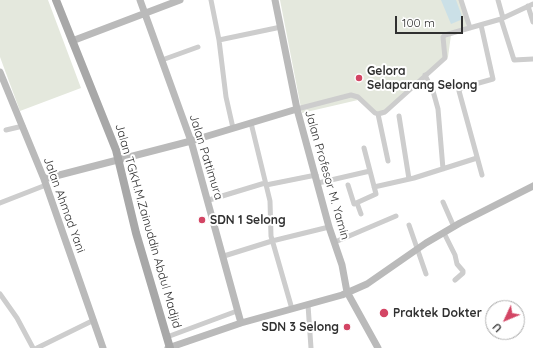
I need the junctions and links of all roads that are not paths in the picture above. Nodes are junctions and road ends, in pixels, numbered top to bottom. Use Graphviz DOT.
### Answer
graph roads {
  1 [pos="56,0"];
  2 [pos="140,0"];
  3 [pos="180,0"];
  4 [pos="210,0"];
  5 [pos="276,0"];
  6 [pos="461,0"];
  7 [pos="498,0"];
  8 [pos="530,5"];
  9 [pos="145,14"];
  10 [pos="502,18"];
  11 [pos="533,22"];
  12 [pos="481,25"];
  13 [pos="281,27"];
  14 [pos="470,28"];
  15 [pos="219,40"];
  16 [pos="72,41"];
  17 [pos="198,47"];
  18 [pos="533,58"];
  19 [pos="162,60"];
  20 [pos="0,72"];
  21 [pos="425,75"];
  22 [pos="297,109"];
  23 [pos="378,114"];
  24 [pos="399,116"];
  25 [pos="251,123"];
  26 [pos="23,126"];
  27 [pos="233,128"];
  28 [pos="6,130"];
  29 [pos="191,141"];
  30 [pos="364,148"];
  31 [pos="477,158"];
  32 [pos="119,160"];
  33 [pos="388,161"];
  34 [pos="443,169"];
  35 [pos="370,171"];
  36 [pos="316,175"];
  37 [pos="482,175"];
  38 [pos="410,179"];
  39 [pos="45,182"];
  40 [pos="318,183"];
  41 [pos="265,184"];
  42 [pos="348,185"];
  43 [pos="533,186"];
  44 [pos="374,187"];
  45 [pos="209,200"];
  46 [pos="444,202"];
  47 [pos="0,203"];
  48 [pos="357,203"];
  49 [pos="361,214"];
  50 [pos="396,216"];
  51 [pos="409,226"];
  52 [pos="330,227"];
  53 [pos="454,227"];
  54 [pos="444,233"];
  55 [pos="272,241"];
  56 [pos="335,242"];
  57 [pos="418,249"];
  58 [pos="224,256"];
  59 [pos="426,274"];
  60 [pos="455,280"];
  61 [pos="347,292"];
  62 [pos="0,294"];
  63 [pos="308,306"];
  64 [pos="292,309"];
  65 [pos="237,311"];
  66 [pos="94,320"];
  67 [pos="242,323"];
  68 [pos="167,338"];
  69 [pos="33,348"];
  70 [pos="37,348"];
  71 [pos="103,348"];
  72 [pos="169,348"];
  73 [pos="311,348"];
  74 [pos="378,348"];
  1 -- 16 [label="main road, Jalan TGKH.M.Zainuddin Abdul Madjid"];
  2 -- 9 [label="street, Jalan Pattimura"];
  3 -- 9 [label="street"];
  4 -- 15 [label="street"];
  5 -- 13 [label="street, Jalan Profesor M. Yamin"];
  6 -- 14 [label="street"];
  7 -- 10 [label="street"];
  8 -- 10 [label="street"];
  8 -- 11 [label="street"];
  9 -- 16 [label="street"];
  9 -- 19 [label="street, Jalan Pattimura"];
  10 -- 12 [label="street"];
  10 -- 18 [label="street"];
  12 -- 14 [label="street"];
  12 -- 31 [label="street"];
  13 -- 15 [label="street"];
  13 -- 22 [label="street, Jalan Profesor M. Yamin"];
  14 -- 21 [label="street"];
  15 -- 27 [label="street"];
  16 -- 32 [label="main road, Jalan TGKH.M.Zainuddin Abdul Madjid"];
  17 -- 19 [label="street"];
  19 -- 29 [label="street, Jalan Pattimura"];
  20 -- 26 [label="street, Jalan Ahmad Yani"];
  21 -- 23 [label="street"];
  21 -- 34 [label="street"];
  22 -- 23 [label="street"];
  22 -- 25 [label="street"];
  22 -- 36 [label="street, Jalan Profesor M. Yamin"];
  23 -- 33 [label="street"];
  24 -- 38 [label="street"];
  25 -- 27 [label="street"];
  25 -- 41 [label="street"];
  26 -- 28 [label="street"];
  26 -- 39 [label="street, Jalan Ahmad Yani"];
  27 -- 29 [label="street"];
  29 -- 32 [label="street"];
  29 -- 45 [label="street, Jalan Pattimura"];
  30 -- 35 [label="street"];
  31 -- 34 [label="street"];
  31 -- 37 [label="street"];
  32 -- 39 [label="street"];
  32 -- 68 [label="main road, Jalan TGKH.M.Zainuddin Abdul Madjid"];
  34 -- 38 [label="street"];
  35 -- 40 [label="street"];
  35 -- 44 [label="street"];
  36 -- 40 [label="street, Jalan Profesor M. Yamin"];
  36 -- 41 [label="street"];
  38 -- 44 [label="street"];
  39 -- 47 [label="street"];
  39 -- 66 [label="street, Jalan Ahmad Yani"];
  40 -- 52 [label="street, Jalan Profesor M. Yamin"];
  41 -- 45 [label="street"];
  41 -- 55 [label="street"];
  42 -- 48 [label="street"];
  43 -- 53 [label="street"];
  44 -- 48 [label="street"];
  45 -- 58 [label="street, Jalan Pattimura"];
  46 -- 53 [label="street"];
  48 -- 49 [label="street"];
  50 -- 56 [label="street"];
  51 -- 57 [label="street"];
  52 -- 55 [label="street"];
  52 -- 56 [label="street, Jalan Profesor M. Yamin"];
  53 -- 54 [label="street"];
  54 -- 57 [label="street"];
  54 -- 60 [label="street"];
  55 -- 58 [label="street"];
  55 -- 64 [label="street"];
  56 -- 61 [label="street, Jalan Profesor M. Yamin"];
  57 -- 59 [label="street"];
  57 -- 61 [label="street"];
  58 -- 65 [label="street, Jalan Pattimura"];
  61 -- 63 [label="street"];
  61 -- 74 [label="street, Jalan Profesor M. Yamin"];
  62 -- 69 [label="street"];
  63 -- 64 [label="street"];
  63 -- 73 [label="street"];
  64 -- 67 [label="street"];
  65 -- 67 [label="street, Jalan Pattimura"];
  65 -- 68 [label="street"];
  66 -- 70 [label="street"];
  66 -- 71 [label="street, Jalan Ahmad Yani"];
  67 -- 72 [label="street"];
  68 -- 72 [label="main road, Jalan TGKH.M.Zainuddin Abdul Madjid"];
}
